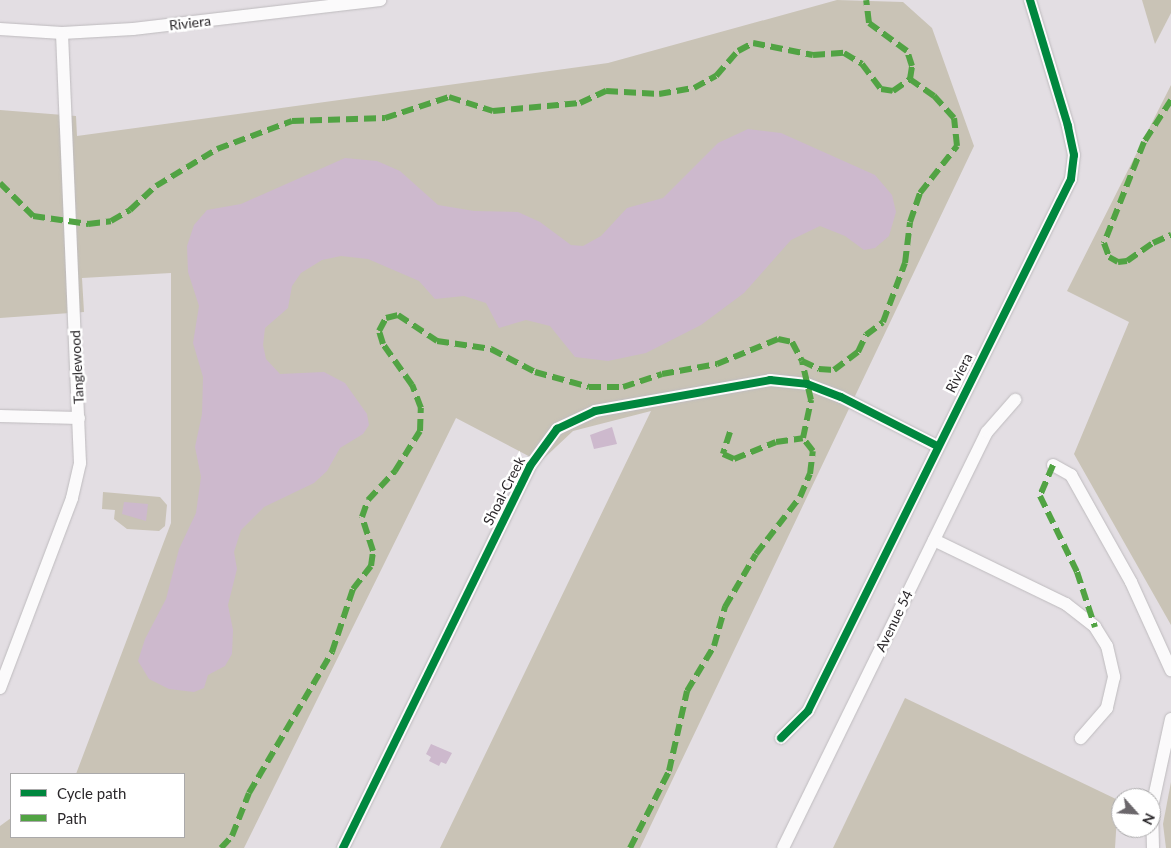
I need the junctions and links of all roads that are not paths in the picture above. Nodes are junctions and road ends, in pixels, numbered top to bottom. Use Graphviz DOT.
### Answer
graph roads {
  1 [pos="380,0"];
  2 [pos="1030,0"];
  3 [pos="0,29"];
  4 [pos="62,33"];
  5 [pos="1015,400"];
  6 [pos="0,416"];
  7 [pos="79,418"];
  8 [pos="937,446"];
  9 [pos="1054,465"];
  10 [pos="934,540"];
  11 [pos="1171,670"];
  12 [pos="0,688"];
  13 [pos="1171,719"];
  14 [pos="781,738"];
  15 [pos="1081,738"];
  16 [pos="343,848"];
  17 [pos="783,848"];
  18 [pos="1153,848"];
  1 -- 4 [label="street, Riviera"];
  2 -- 8 [label="street, Riviera"];
  3 -- 4 [label="street, Riviera"];
  4 -- 7 [label="street, Tanglewood"];
  5 -- 10 [label="street, Avenue 54"];
  6 -- 7 [label="street"];
  7 -- 12 [label="street, Tanglewood"];
  8 -- 14 [label="street, Riviera"];
  8 -- 16 [label="street, Shoal-Creek"];
  9 -- 11 [label="street"];
  10 -- 15 [label="street"];
  10 -- 17 [label="street, Avenue 54"];
  13 -- 18 [label="street"];
}
